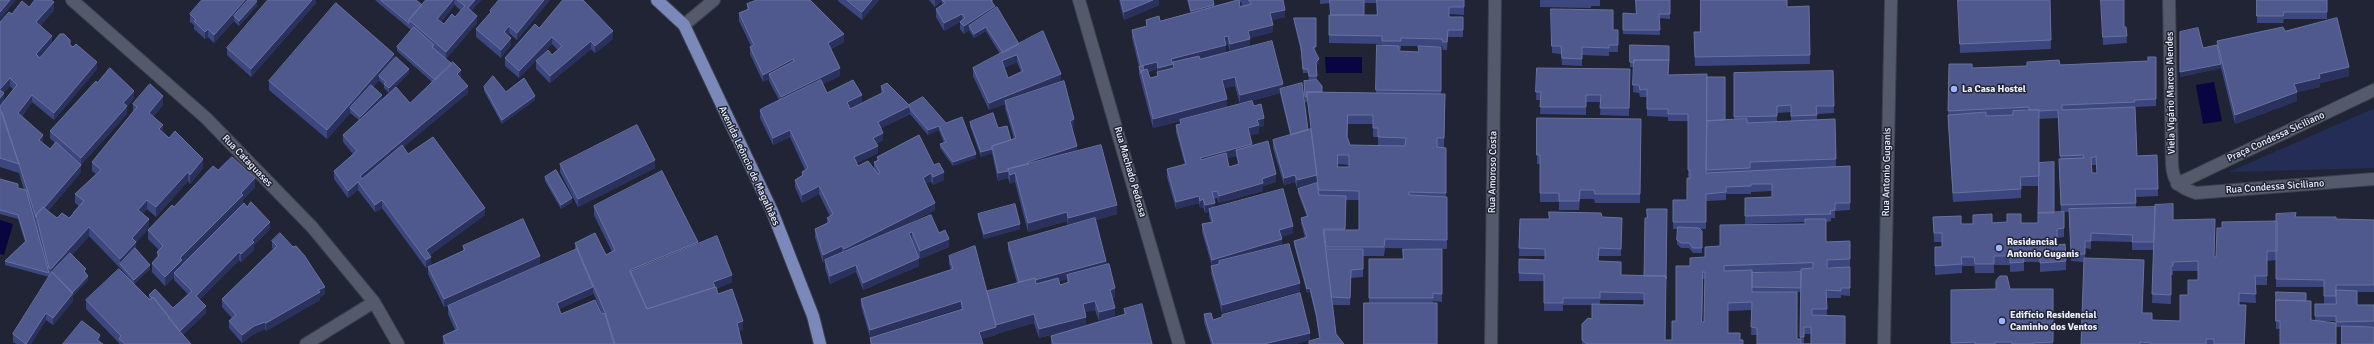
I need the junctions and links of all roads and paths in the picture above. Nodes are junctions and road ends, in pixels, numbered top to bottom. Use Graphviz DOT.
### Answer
graph roads {
  1 [pos="72,0"];
  2 [pos="657,0"];
  3 [pos="714,0"];
  4 [pos="1078,0"];
  5 [pos="1494,0"];
  6 [pos="1891,0"];
  7 [pos="2169,0"];
  8 [pos="684,25"];
  9 [pos="2374,90"];
  10 [pos="2374,179"];
  11 [pos="2177,184"];
  12 [pos="374,302"];
  13 [pos="306,344"];
  14 [pos="398,344"];
  15 [pos="820,344"];
  16 [pos="1179,344"];
  17 [pos="1491,344"];
  18 [pos="1884,344"];
  1 -- 12 [label="street, Rua Cataguases"];
  2 -- 8 [label="main road, Avenida Leôncio de Magalhães"];
  3 -- 8 [label="street"];
  4 -- 16 [label="street, Rua Machado Pedrosa"];
  5 -- 17 [label="street, Rua Amoroso Costa"];
  6 -- 18 [label="street, Rua Antonio Guganis"];
  7 -- 11 [label="street, Viela Vigário Marcos Mendes"];
  8 -- 15 [label="main road, Avenida Leôncio de Magalhães"];
  9 -- 11 [label="street, Praça Condessa Siciliano"];
  10 -- 11 [label="street, Rua Condessa Siciliano"];
  12 -- 13 [label="street"];
  12 -- 14 [label="street, Rua Cataguases"];
}
